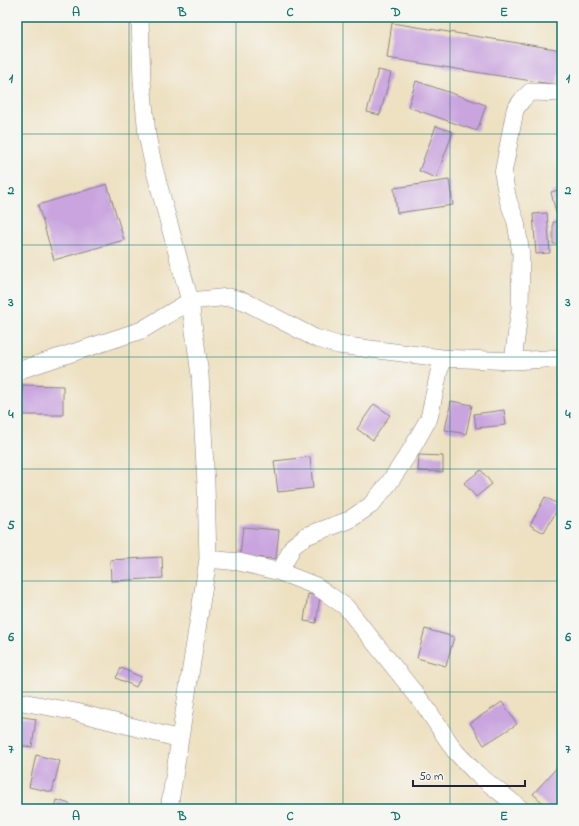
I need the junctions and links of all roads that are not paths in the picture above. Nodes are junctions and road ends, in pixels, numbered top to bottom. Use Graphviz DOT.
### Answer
graph roads {
  1 [pos="140,17"];
  2 [pos="562,93"];
  3 [pos="190,301"];
  4 [pos="442,358"];
  5 [pos="562,358"];
  6 [pos="513,361"];
  7 [pos="17,371"];
  8 [pos="208,559"];
  9 [pos="280,572"];
  10 [pos="17,701"];
  11 [pos="180,739"];
  12 [pos="169,809"];
  13 [pos="521,809"];
  1 -- 3 [label="street"];
  2 -- 6 [label="street"];
  3 -- 4 [label="street"];
  3 -- 7 [label="street"];
  3 -- 8 [label="street"];
  4 -- 6 [label="street"];
  4 -- 9 [label="street"];
  5 -- 6 [label="street"];
  8 -- 9 [label="street"];
  8 -- 11 [label="street"];
  9 -- 13 [label="street"];
  10 -- 11 [label="street"];
  11 -- 12 [label="street"];
}
